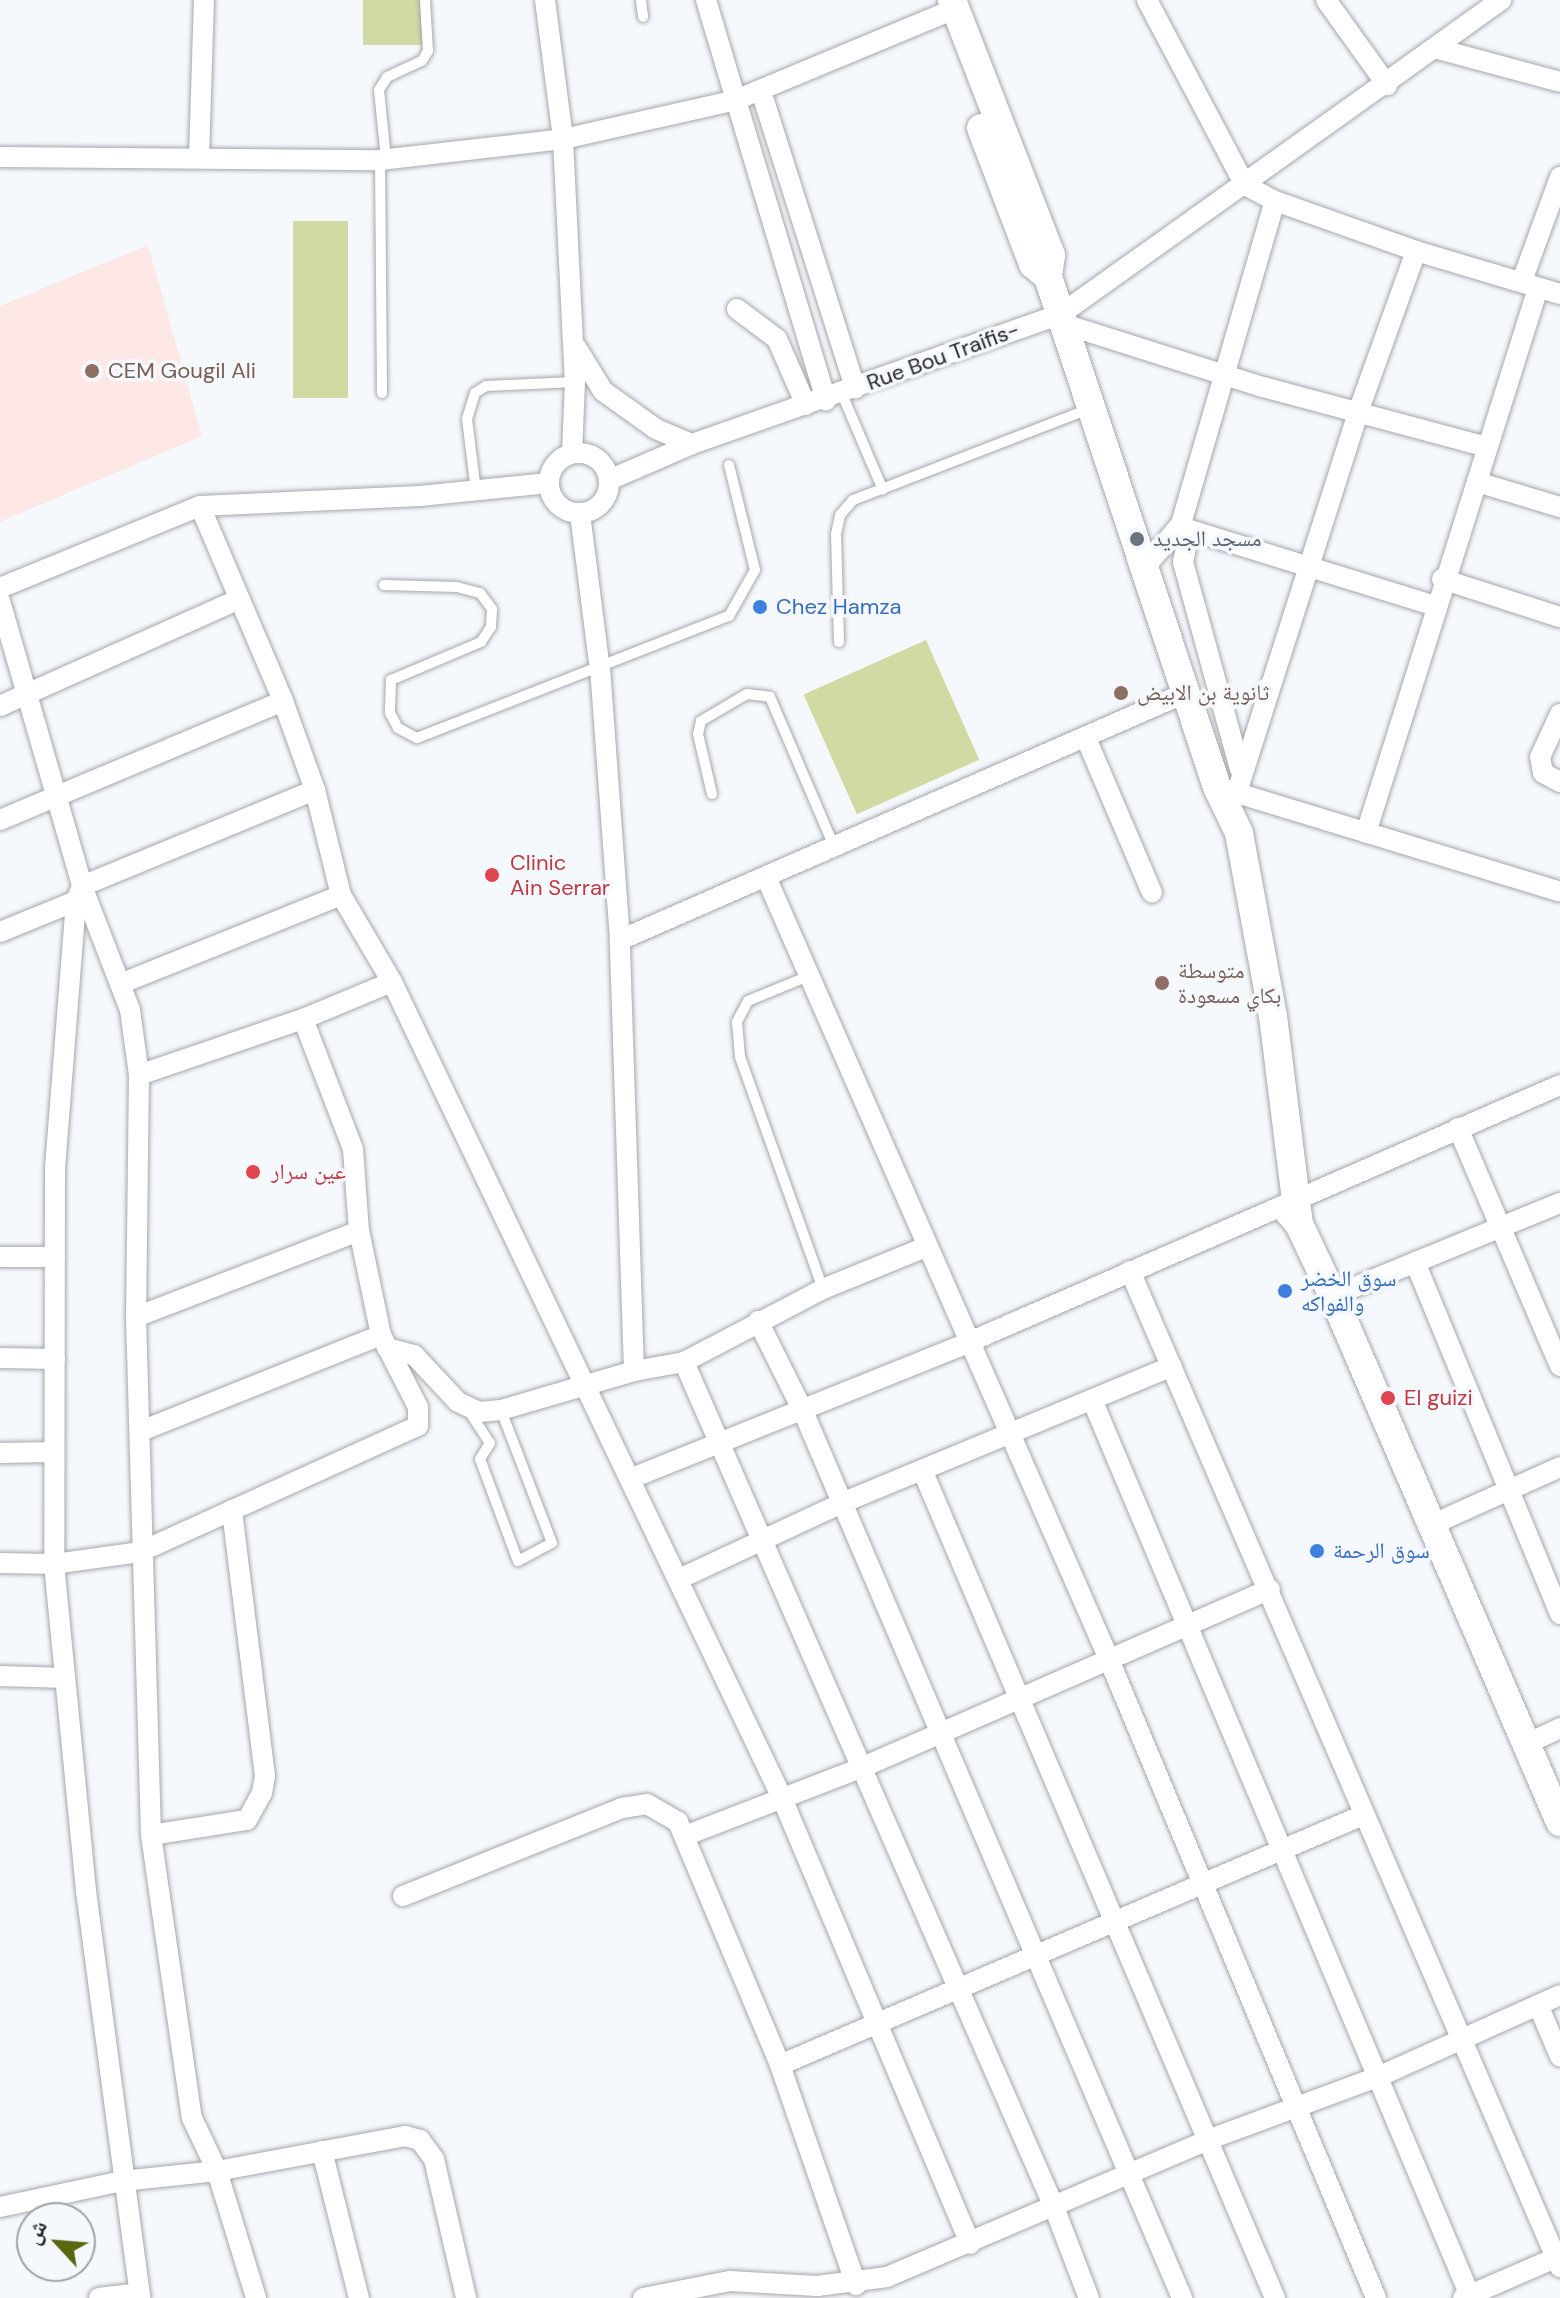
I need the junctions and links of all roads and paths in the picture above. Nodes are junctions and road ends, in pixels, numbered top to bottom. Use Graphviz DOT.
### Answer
graph roads {
  1 [pos="204,0"];
  2 [pos="425,0"];
  3 [pos="545,0"];
  4 [pos="641,0"];
  5 [pos="706,0"];
  6 [pos="1147,0"];
  7 [pos="1326,0"];
  8 [pos="1501,0"];
  9 [pos="944,6"];
  10 [pos="643,17"];
  11 [pos="1438,49"];
  12 [pos="1560,82"];
  13 [pos="1387,85"];
  14 [pos="761,91"];
  15 [pos="736,100"];
  16 [pos="563,139"];
  17 [pos="0,157"];
  18 [pos="199,157"];
  19 [pos="383,160"];
  20 [pos="1560,177"];
  21 [pos="1245,185"];
  22 [pos="1275,201"];
  23 [pos="1416,251"];
  24 [pos="1530,285"];
  25 [pos="1560,294"];
  26 [pos="737,309"];
  27 [pos="1063,319"];
  28 [pos="574,342"];
  29 [pos="1226,376"];
  30 [pos="575,382"];
  31 [pos="382,393"];
  32 [pos="832,397"];
  33 [pos="1093,407"];
  34 [pos="1357,415"];
  35 [pos="692,444"];
  36 [pos="1487,447"];
  37 [pos="572,453"];
  38 [pos="729,465"];
  39 [pos="609,480"];
  40 [pos="1477,482"];
  41 [pos="548,483"];
  42 [pos="883,490"];
  43 [pos="476,491"];
  44 [pos="200,506"];
  45 [pos="1560,507"];
  46 [pos="580,513"];
  47 [pos="1146,566"];
  48 [pos="1309,567"];
  49 [pos="1442,579"];
  50 [pos="384,585"];
  51 [pos="0,588"];
  52 [pos="239,599"];
  53 [pos="0,601"];
  54 [pos="1435,606"];
  55 [pos="1560,617"];
  56 [pos="839,642"];
  57 [pos="600,670"];
  58 [pos="1185,693"];
  59 [pos="27,695"];
  60 [pos="283,701"];
  61 [pos="0,706"];
  62 [pos="1560,714"];
  63 [pos="1086,738"];
  64 [pos="1240,769"];
  65 [pos="1560,782"];
  66 [pos="315,790"];
  67 [pos="712,794"];
  68 [pos="57,796"];
  69 [pos="1226,797"];
  70 [pos="0,820"];
  71 [pos="1366,833"];
  72 [pos="833,844"];
  73 [pos="766,877"];
  74 [pos="1560,892"];
  75 [pos="79,893"];
  76 [pos="1152,893"];
  77 [pos="341,895"];
  78 [pos="0,932"];
  79 [pos="620,940"];
  80 [pos="811,975"];
  81 [pos="392,982"];
  82 [pos="120,984"];
  83 [pos="303,1019"];
  84 [pos="139,1075"];
  85 [pos="1560,1085"];
  86 [pos="1458,1128"];
  87 [pos="1560,1203"];
  88 [pos="1293,1209"];
  89 [pos="1498,1227"];
  90 [pos="359,1231"];
  91 [pos="926,1247"];
  92 [pos="0,1257"];
  93 [pos="55,1257"];
  94 [pos="1415,1262"];
  95 [pos="1130,1271"];
  96 [pos="823,1289"];
  97 [pos="1333,1296"];
  98 [pos="136,1317"];
  99 [pos="758,1321"];
  100 [pos="384,1342"];
  101 [pos="967,1343"];
  102 [pos="0,1358"];
  103 [pos="55,1359"];
  104 [pos="684,1362"];
  105 [pos="1172,1366"];
  106 [pos="1560,1366"];
  107 [pos="634,1371"];
  108 [pos="584,1385"];
  109 [pos="1093,1402"];
  110 [pos="468,1409"];
  111 [pos="501,1410"];
  112 [pos="803,1411"];
  113 [pos="141,1431"];
  114 [pos="1009,1437"];
  115 [pos="721,1445"];
  116 [pos="54,1452"];
  117 [pos="0,1453"];
  118 [pos="1560,1467"];
  119 [pos="923,1472"];
  120 [pos="632,1478"];
  121 [pos="1510,1491"];
  122 [pos="842,1503"];
  123 [pos="232,1510"];
  124 [pos="1431,1525"];
  125 [pos="762,1541"];
  126 [pos="140,1552"];
  127 [pos="0,1563"];
  128 [pos="54,1564"];
  129 [pos="679,1579"];
  130 [pos="1270,1589"];
  131 [pos="1560,1614"];
  132 [pos="1188,1627"];
  133 [pos="1108,1657"];
  134 [pos="0,1676"];
  135 [pos="65,1678"];
  136 [pos="1019,1696"];
  137 [pos="1560,1728"];
  138 [pos="942,1733"];
  139 [pos="1526,1744"];
  140 [pos="863,1767"];
  141 [pos="782,1798"];
  142 [pos="1361,1816"];
  143 [pos="1560,1822"];
  144 [pos="151,1835"];
  145 [pos="687,1835"];
  146 [pos="1283,1849"];
  147 [pos="1201,1884"];
  148 [pos="403,1896"];
  149 [pos="1114,1921"];
  150 [pos="1035,1955"];
  151 [pos="957,1989"];
  152 [pos="1560,1995"];
  153 [pos="1538,2005"];
  154 [pos="877,2023"];
  155 [pos="1461,2038"];
  156 [pos="1560,2056"];
  157 [pos="780,2065"];
  158 [pos="1380,2076"];
  159 [pos="1295,2108"];
  160 [pos="1208,2140"];
  161 [pos="322,2151"];
  162 [pos="217,2171"];
  163 [pos="1131,2176"];
  164 [pos="122,2181"];
  165 [pos="0,2207"];
  166 [pos="1054,2207"];
  167 [pos="970,2244"];
  168 [pos="1559,2260"];
  169 [pos="844,2289"];
  170 [pos="731,2290"];
  171 [pos="140,2295"];
  172 [pos="1081,2296"];
  173 [pos="1468,2297"];
  174 [pos="99,2298"];
  175 [pos="256,2298"];
  176 [pos="359,2298"];
  177 [pos="466,2298"];
  178 [pos="643,2298"];
  179 [pos="1182,2298"];
  180 [pos="1275,2298"];
  181 [pos="1376,2298"];
  1 -- 18 [label="street"];
  2 -- 19 [label="lane"];
  3 -- 16 [label="street"];
  4 -- 10 [label="lane"];
  5 -- 15 [label="street"];
  6 -- 21 [label="street"];
  7 -- 13 [label="street"];
  8 -- 11 [label="street, Rue Bou Traifis-"];
  9 -- 14 [label="street"];
  9 -- 27 [label="street"];
  11 -- 12 [label="street"];
  11 -- 13 [label="street, Rue Bou Traifis-"];
  13 -- 21 [label="street, Rue Bou Traifis-"];
  14 -- 15 [label="street"];
  14 -- 32 [label="street"];
  15 -- 16 [label="street"];
  15 -- 32 [label="street"];
  16 -- 19 [label="street"];
  16 -- 28 [label="street"];
  17 -- 18 [label="street"];
  18 -- 19 [label="street"];
  19 -- 31 [label="lane"];
  20 -- 24 [label="street"];
  21 -- 22 [label="street"];
  21 -- 27 [label="street, Rue Bou Traifis-"];
  22 -- 23 [label="street"];
  22 -- 29 [label="street"];
  23 -- 24 [label="street"];
  23 -- 34 [label="street"];
  24 -- 25 [label="street"];
  24 -- 36 [label="street"];
  26 -- 32 [label="street"];
  27 -- 29 [label="street"];
  27 -- 32 [label="street, Rue Bou Traifis-"];
  27 -- 33 [label="street"];
  28 -- 30 [label="street"];
  28 -- 35 [label="street"];
  29 -- 34 [label="street"];
  29 -- 47 [label="street"];
  30 -- 37 [label="street"];
  30 -- 43 [label="lane"];
  32 -- 35 [label="street, Rue Bou Traifis-"];
  32 -- 42 [label="lane"];
  33 -- 42 [label="lane"];
  33 -- 47 [label="street"];
  34 -- 36 [label="street"];
  34 -- 48 [label="street"];
  35 -- 39 [label="street, Rue Bou Traifis-"];
  36 -- 40 [label="street"];
  37 -- 39 [label="street"];
  37 -- 41 [label="street"];
  38 -- 57 [label="lane"];
  39 -- 46 [label="street"];
  40 -- 45 [label="street"];
  40 -- 49 [label="street"];
  41 -- 43 [label="street"];
  41 -- 46 [label="street"];
  42 -- 56 [label="lane"];
  43 -- 44 [label="street"];
  44 -- 51 [label="street"];
  44 -- 52 [label="street"];
  46 -- 57 [label="street"];
  47 -- 58 [label="street"];
  48 -- 54 [label="street"];
  48 -- 64 [label="street"];
  48 -- 64 [label="street"];
  49 -- 54 [label="street"];
  49 -- 55 [label="street"];
  50 -- 57 [label="lane"];
  52 -- 59 [label="street"];
  52 -- 60 [label="street"];
  53 -- 59 [label="street"];
  54 -- 71 [label="street"];
  57 -- 79 [label="street"];
  58 -- 63 [label="street"];
  58 -- 69 [label="street"];
  59 -- 61 [label="street"];
  59 -- 68 [label="street"];
  60 -- 66 [label="street"];
  60 -- 68 [label="street"];
  62 -- 65 [label="street"];
  63 -- 72 [label="street"];
  63 -- 76 [label="street"];
  64 -- 69 [label="street"];
  66 -- 75 [label="street"];
  66 -- 77 [label="street"];
  67 -- 72 [label="lane"];
  68 -- 70 [label="street"];
  68 -- 75 [label="street"];
  69 -- 71 [label="street"];
  69 -- 88 [label="street"];
  71 -- 74 [label="street"];
  72 -- 73 [label="street"];
  73 -- 79 [label="street"];
  73 -- 80 [label="street"];
  75 -- 78 [label="street"];
  75 -- 82 [label="street"];
  75 -- 93 [label="street"];
  77 -- 81 [label="street"];
  77 -- 82 [label="street"];
  79 -- 107 [label="street"];
  80 -- 91 [label="street"];
  80 -- 96 [label="lane"];
  81 -- 83 [label="street"];
  81 -- 108 [label="street"];
  82 -- 84 [label="street"];
  83 -- 84 [label="street"];
  83 -- 90 [label="street"];
  84 -- 98 [label="street"];
  85 -- 86 [label="street"];
  86 -- 88 [label="street"];
  86 -- 89 [label="street"];
  87 -- 89 [label="street"];
  88 -- 95 [label="street"];
  88 -- 97 [label="street"];
  89 -- 94 [label="street"];
  89 -- 106 [label="street"];
  90 -- 98 [label="street"];
  90 -- 100 [label="street"];
  91 -- 96 [label="street"];
  91 -- 101 [label="street"];
  92 -- 93 [label="street"];
  93 -- 103 [label="street"];
  94 -- 97 [label="street"];
  94 -- 121 [label="street"];
  95 -- 101 [label="street"];
  95 -- 105 [label="street"];
  96 -- 99 [label="street"];
  97 -- 124 [label="street"];
  98 -- 113 [label="street"];
  99 -- 104 [label="street"];
  99 -- 112 [label="street"];
  100 -- 110 [label="street"];
  100 -- 113 [label="street"];
  100 -- 123 [label="street"];
  101 -- 112 [label="street"];
  101 -- 114 [label="street"];
  102 -- 103 [label="street"];
  103 -- 116 [label="street"];
  104 -- 107 [label="street"];
  104 -- 115 [label="street"];
  105 -- 109 [label="street"];
  105 -- 130 [label="street"];
  107 -- 108 [label="street"];
  108 -- 111 [label="street"];
  108 -- 120 [label="street"];
  109 -- 114 [label="street"];
  109 -- 132 [label="street"];
  110 -- 111 [label="street"];
  110 -- 111 [label="lane"];
  112 -- 115 [label="street"];
  112 -- 122 [label="street"];
  113 -- 126 [label="street"];
  114 -- 119 [label="street"];
  114 -- 133 [label="street"];
  115 -- 120 [label="street"];
  115 -- 125 [label="street"];
  116 -- 117 [label="street"];
  116 -- 128 [label="street"];
  118 -- 121 [label="street"];
  119 -- 122 [label="street"];
  119 -- 136 [label="street"];
  120 -- 129 [label="street"];
  121 -- 124 [label="street"];
  121 -- 131 [label="street"];
  122 -- 125 [label="street"];
  122 -- 138 [label="street"];
  123 -- 126 [label="street"];
  123 -- 144 [label="street"];
  124 -- 139 [label="street"];
  125 -- 129 [label="street"];
  125 -- 140 [label="street"];
  126 -- 128 [label="street"];
  126 -- 144 [label="street"];
  127 -- 128 [label="street"];
  128 -- 135 [label="street"];
  129 -- 141 [label="street"];
  130 -- 132 [label="street"];
  130 -- 142 [label="street"];
  132 -- 133 [label="street"];
  132 -- 146 [label="street"];
  133 -- 136 [label="street"];
  133 -- 147 [label="street"];
  134 -- 135 [label="street"];
  135 -- 164 [label="street"];
  136 -- 138 [label="street"];
  136 -- 149 [label="street"];
  137 -- 139 [label="street"];
  138 -- 140 [label="street"];
  138 -- 150 [label="street"];
  139 -- 143 [label="street"];
  140 -- 141 [label="street"];
  140 -- 151 [label="street"];
  141 -- 145 [label="street"];
  141 -- 154 [label="street"];
  142 -- 146 [label="street"];
  142 -- 155 [label="street"];
  144 -- 162 [label="street"];
  145 -- 148 [label="street"];
  145 -- 157 [label="street"];
  146 -- 147 [label="street"];
  146 -- 158 [label="street"];
  147 -- 149 [label="street"];
  147 -- 159 [label="street"];
  149 -- 150 [label="street"];
  149 -- 160 [label="street"];
  150 -- 151 [label="street"];
  150 -- 163 [label="street"];
  151 -- 154 [label="street"];
  151 -- 166 [label="street"];
  152 -- 153 [label="street"];
  153 -- 155 [label="street"];
  153 -- 156 [label="street"];
  154 -- 157 [label="street"];
  154 -- 167 [label="street"];
  155 -- 158 [label="street"];
  155 -- 168 [label="street"];
  157 -- 169 [label="street"];
  158 -- 159 [label="street"];
  158 -- 173 [label="street"];
  159 -- 160 [label="street"];
  159 -- 181 [label="street"];
  160 -- 163 [label="street"];
  160 -- 180 [label="street"];
  161 -- 162 [label="street"];
  161 -- 176 [label="street"];
  161 -- 177 [label="street"];
  162 -- 164 [label="street"];
  162 -- 175 [label="street"];
  163 -- 166 [label="street"];
  163 -- 179 [label="street"];
  164 -- 165 [label="street"];
  164 -- 171 [label="street"];
  166 -- 167 [label="street"];
  166 -- 172 [label="street"];
  167 -- 169 [label="street"];
  168 -- 173 [label="street"];
  169 -- 170 [label="street"];
  170 -- 178 [label="street"];
  171 -- 174 [label="street"];
}
